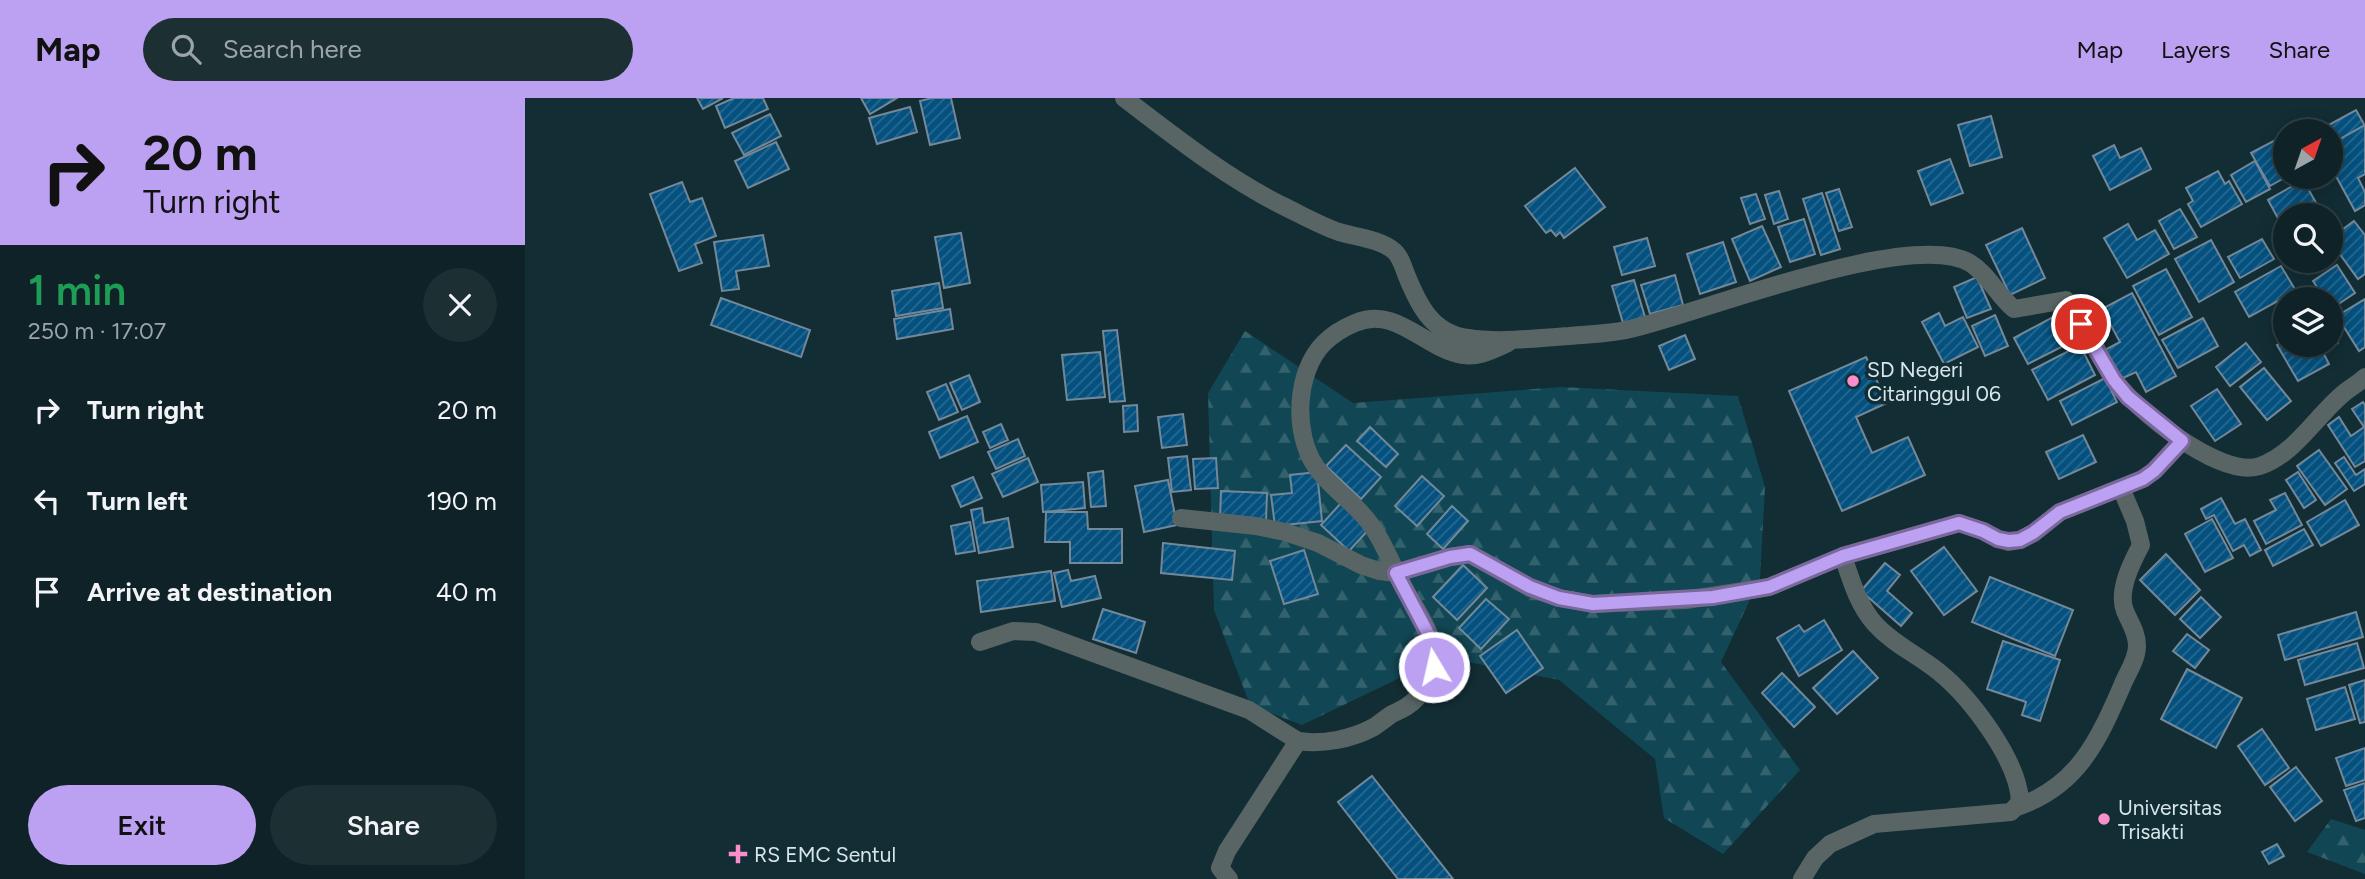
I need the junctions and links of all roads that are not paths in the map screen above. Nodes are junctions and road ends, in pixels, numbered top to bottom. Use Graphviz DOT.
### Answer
graph roads {
  1 [pos="1123,98"];
  2 [pos="1514,340"];
  3 [pos="2365,377"];
  4 [pos="2182,441"];
  5 [pos="2121,488"];
  6 [pos="1181,518"];
  7 [pos="1843,556"];
  8 [pos="1396,573"];
  9 [pos="980,642"];
  10 [pos="1297,741"];
  11 [pos="2017,807"];
  12 [pos="1229,879"];
  13 [pos="1802,879"];
  1 -- 2 [label="street"];
  2 -- 4 [label="street"];
  2 -- 8 [label="street"];
  3 -- 4 [label="street"];
  4 -- 5 [label="street"];
  5 -- 7 [label="street"];
  5 -- 11 [label="street"];
  6 -- 8 [label="street"];
  7 -- 8 [label="street"];
  7 -- 11 [label="street"];
  8 -- 10 [label="street"];
  9 -- 10 [label="street"];
  10 -- 12 [label="street"];
  11 -- 13 [label="street"];
}
